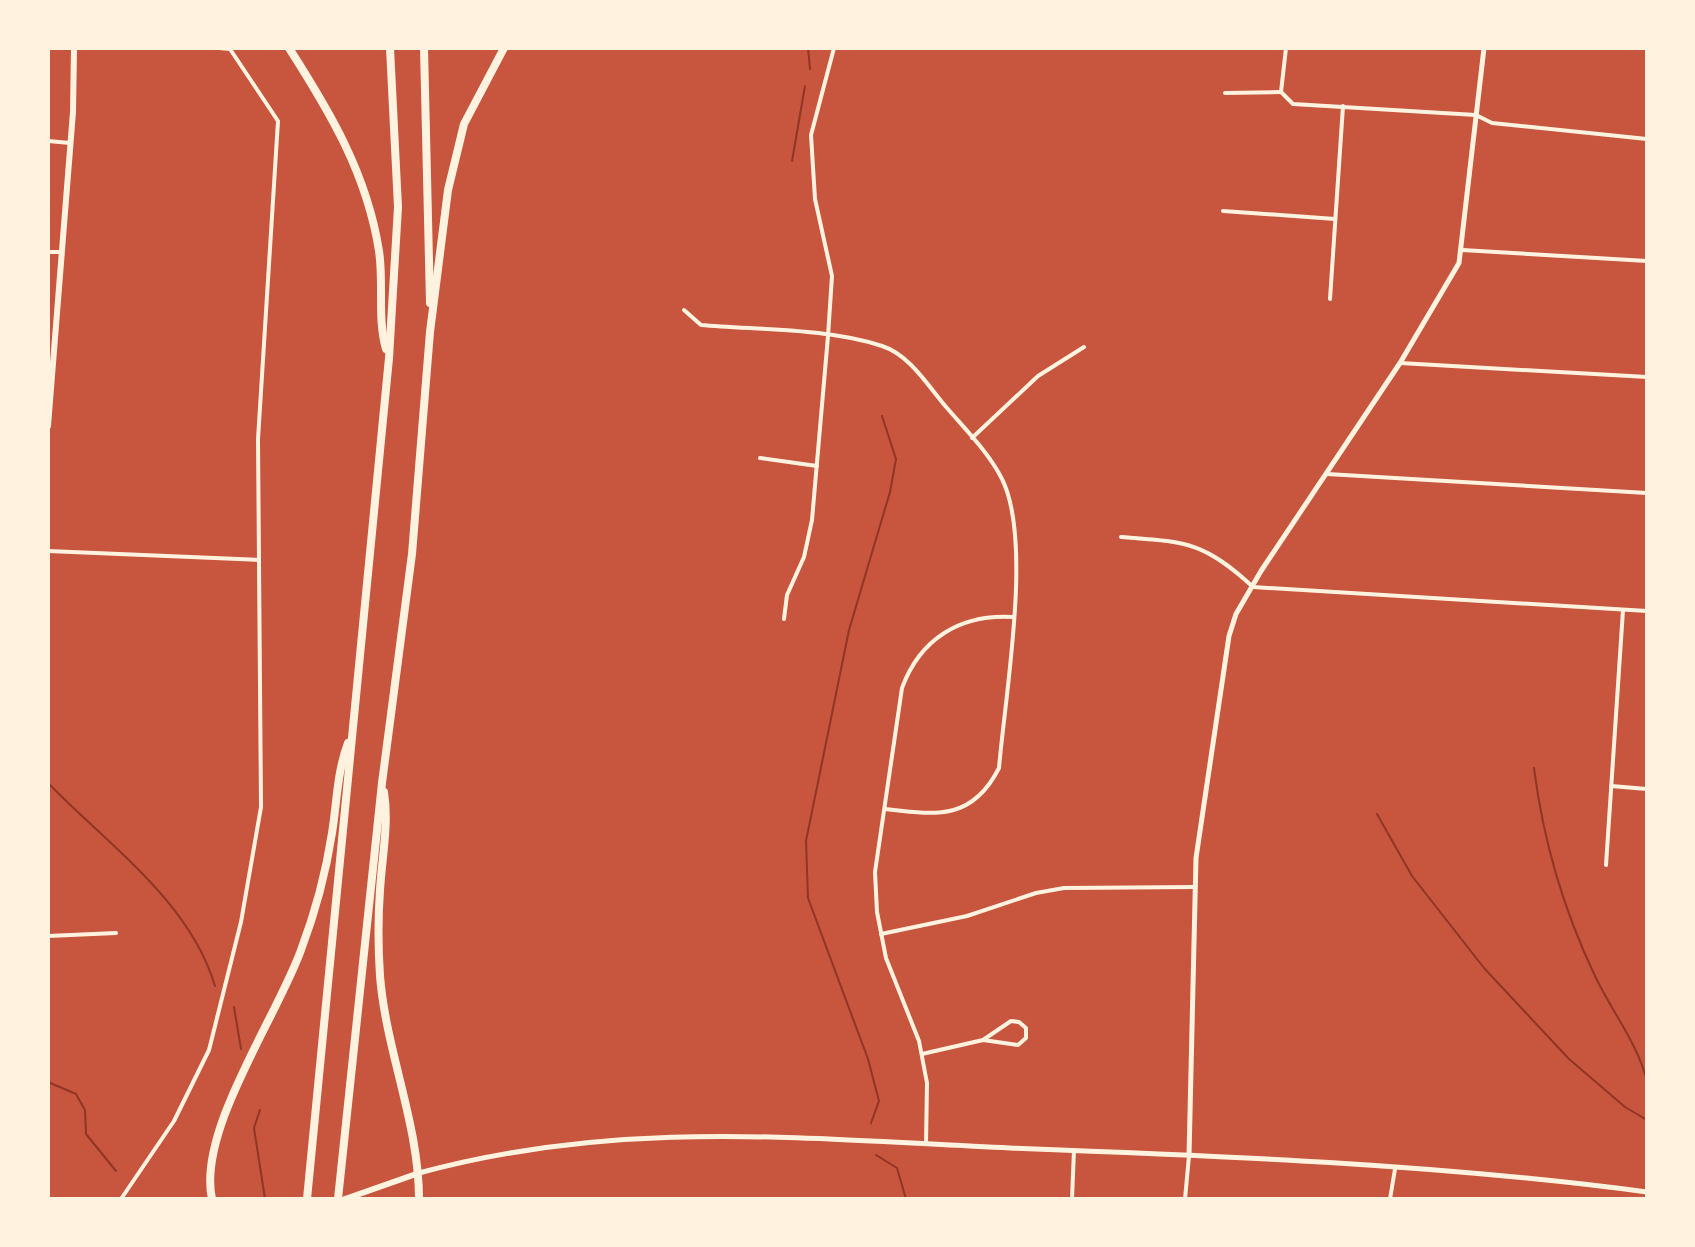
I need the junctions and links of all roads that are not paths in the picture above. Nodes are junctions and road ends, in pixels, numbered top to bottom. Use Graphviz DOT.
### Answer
graph roads {
  1 [pos="74,48"];
  2 [pos="219,48"];
  3 [pos="289,48"];
  4 [pos="390,48"];
  5 [pos="424,48"];
  6 [pos="504,48"];
  7 [pos="834,48"];
  8 [pos="1286,48"];
  9 [pos="1484,48"];
  10 [pos="1281,92"];
  11 [pos="1225,93"];
  12 [pos="1343,106"];
  13 [pos="1476,115"];
  14 [pos="1647,139"];
  15 [pos="48,141"];
  16 [pos="71,143"];
  17 [pos="1223,211"];
  18 [pos="1335,219"];
  19 [pos="1462,250"];
  20 [pos="48,252"];
  21 [pos="61,252"];
  22 [pos="1647,261"];
  23 [pos="1330,299"];
  24 [pos="684,310"];
  25 [pos="430,332"];
  26 [pos="828,336"];
  27 [pos="1084,347"];
  28 [pos="389,358"];
  29 [pos="1400,363"];
  30 [pos="1647,377"];
  31 [pos="48,426"];
  32 [pos="972,438"];
  33 [pos="760,458"];
  34 [pos="817,466"];
  35 [pos="1327,474"];
  36 [pos="1647,493"];
  37 [pos="1121,537"];
  38 [pos="48,551"];
  39 [pos="259,560"];
  40 [pos="1253,587"];
  41 [pos="1623,610"];
  42 [pos="1647,611"];
  43 [pos="1012,617"];
  44 [pos="784,619"];
  45 [pos="352,731"];
  46 [pos="382,783"];
  47 [pos="1611,786"];
  48 [pos="1647,789"];
  49 [pos="885,809"];
  50 [pos="1606,865"];
  51 [pos="1195,887"];
  52 [pos="116,933"];
  53 [pos="881,934"];
  54 [pos="48,936"];
  55 [pos="983,1040"];
  56 [pos="922,1054"];
  57 [pos="926,1144"];
  58 [pos="1074,1150"];
  59 [pos="1189,1156"];
  60 [pos="1395,1169"];
  61 [pos="419,1173"];
  62 [pos="1647,1192"];
  63 [pos="121,1199"];
  64 [pos="212,1199"];
  65 [pos="307,1199"];
  66 [pos="338,1199"];
  67 [pos="345,1199"];
  68 [pos="419,1199"];
  69 [pos="1072,1199"];
  70 [pos="1185,1199"];
  71 [pos="1390,1199"];
  1 -- 16 [label="main road"];
  2 -- 39 [label="street"];
  3 -- 28 [label="highway"];
  4 -- 28 [label="highway"];
  5 -- 25 [label="highway"];
  6 -- 25 [label="highway"];
  7 -- 26 [label="street"];
  8 -- 10 [label="street"];
  9 -- 13 [label="street"];
  10 -- 11 [label="street"];
  10 -- 12 [label="street"];
  12 -- 13 [label="street"];
  12 -- 18 [label="street"];
  13 -- 14 [label="street"];
  13 -- 19 [label="street"];
  15 -- 16 [label="street"];
  16 -- 21 [label="main road"];
  17 -- 18 [label="street"];
  18 -- 23 [label="street"];
  19 -- 22 [label="street"];
  19 -- 29 [label="street"];
  20 -- 21 [label="street"];
  21 -- 31 [label="main road"];
  24 -- 26 [label="street"];
  25 -- 46 [label="highway"];
  26 -- 32 [label="street"];
  26 -- 34 [label="street"];
  27 -- 32 [label="street"];
  28 -- 45 [label="highway"];
  29 -- 30 [label="street"];
  29 -- 35 [label="street"];
  32 -- 43 [label="street"];
  33 -- 34 [label="street"];
  34 -- 44 [label="street"];
  35 -- 36 [label="street"];
  35 -- 40 [label="street"];
  37 -- 40 [label="street"];
  38 -- 39 [label="street"];
  39 -- 63 [label="street"];
  40 -- 41 [label="street"];
  40 -- 51 [label="street"];
  41 -- 42 [label="street"];
  41 -- 47 [label="street"];
  43 -- 49 [label="street"];
  43 -- 49 [label="street"];
  45 -- 64 [label="highway"];
  45 -- 65 [label="highway"];
  46 -- 61 [label="highway"];
  46 -- 66 [label="highway"];
  47 -- 48 [label="street"];
  47 -- 50 [label="street"];
  49 -- 53 [label="street"];
  51 -- 53 [label="street"];
  51 -- 59 [label="street"];
  52 -- 54 [label="street"];
  53 -- 56 [label="street"];
  55 -- 55 [label="street"];
  55 -- 56 [label="street"];
  56 -- 57 [label="street"];
  57 -- 58 [label="street"];
  57 -- 61 [label="street"];
  58 -- 59 [label="street"];
  58 -- 69 [label="street"];
  59 -- 60 [label="street"];
  59 -- 70 [label="street"];
  60 -- 62 [label="street"];
  60 -- 71 [label="street"];
  61 -- 67 [label="main road"];
  61 -- 68 [label="highway"];
}
